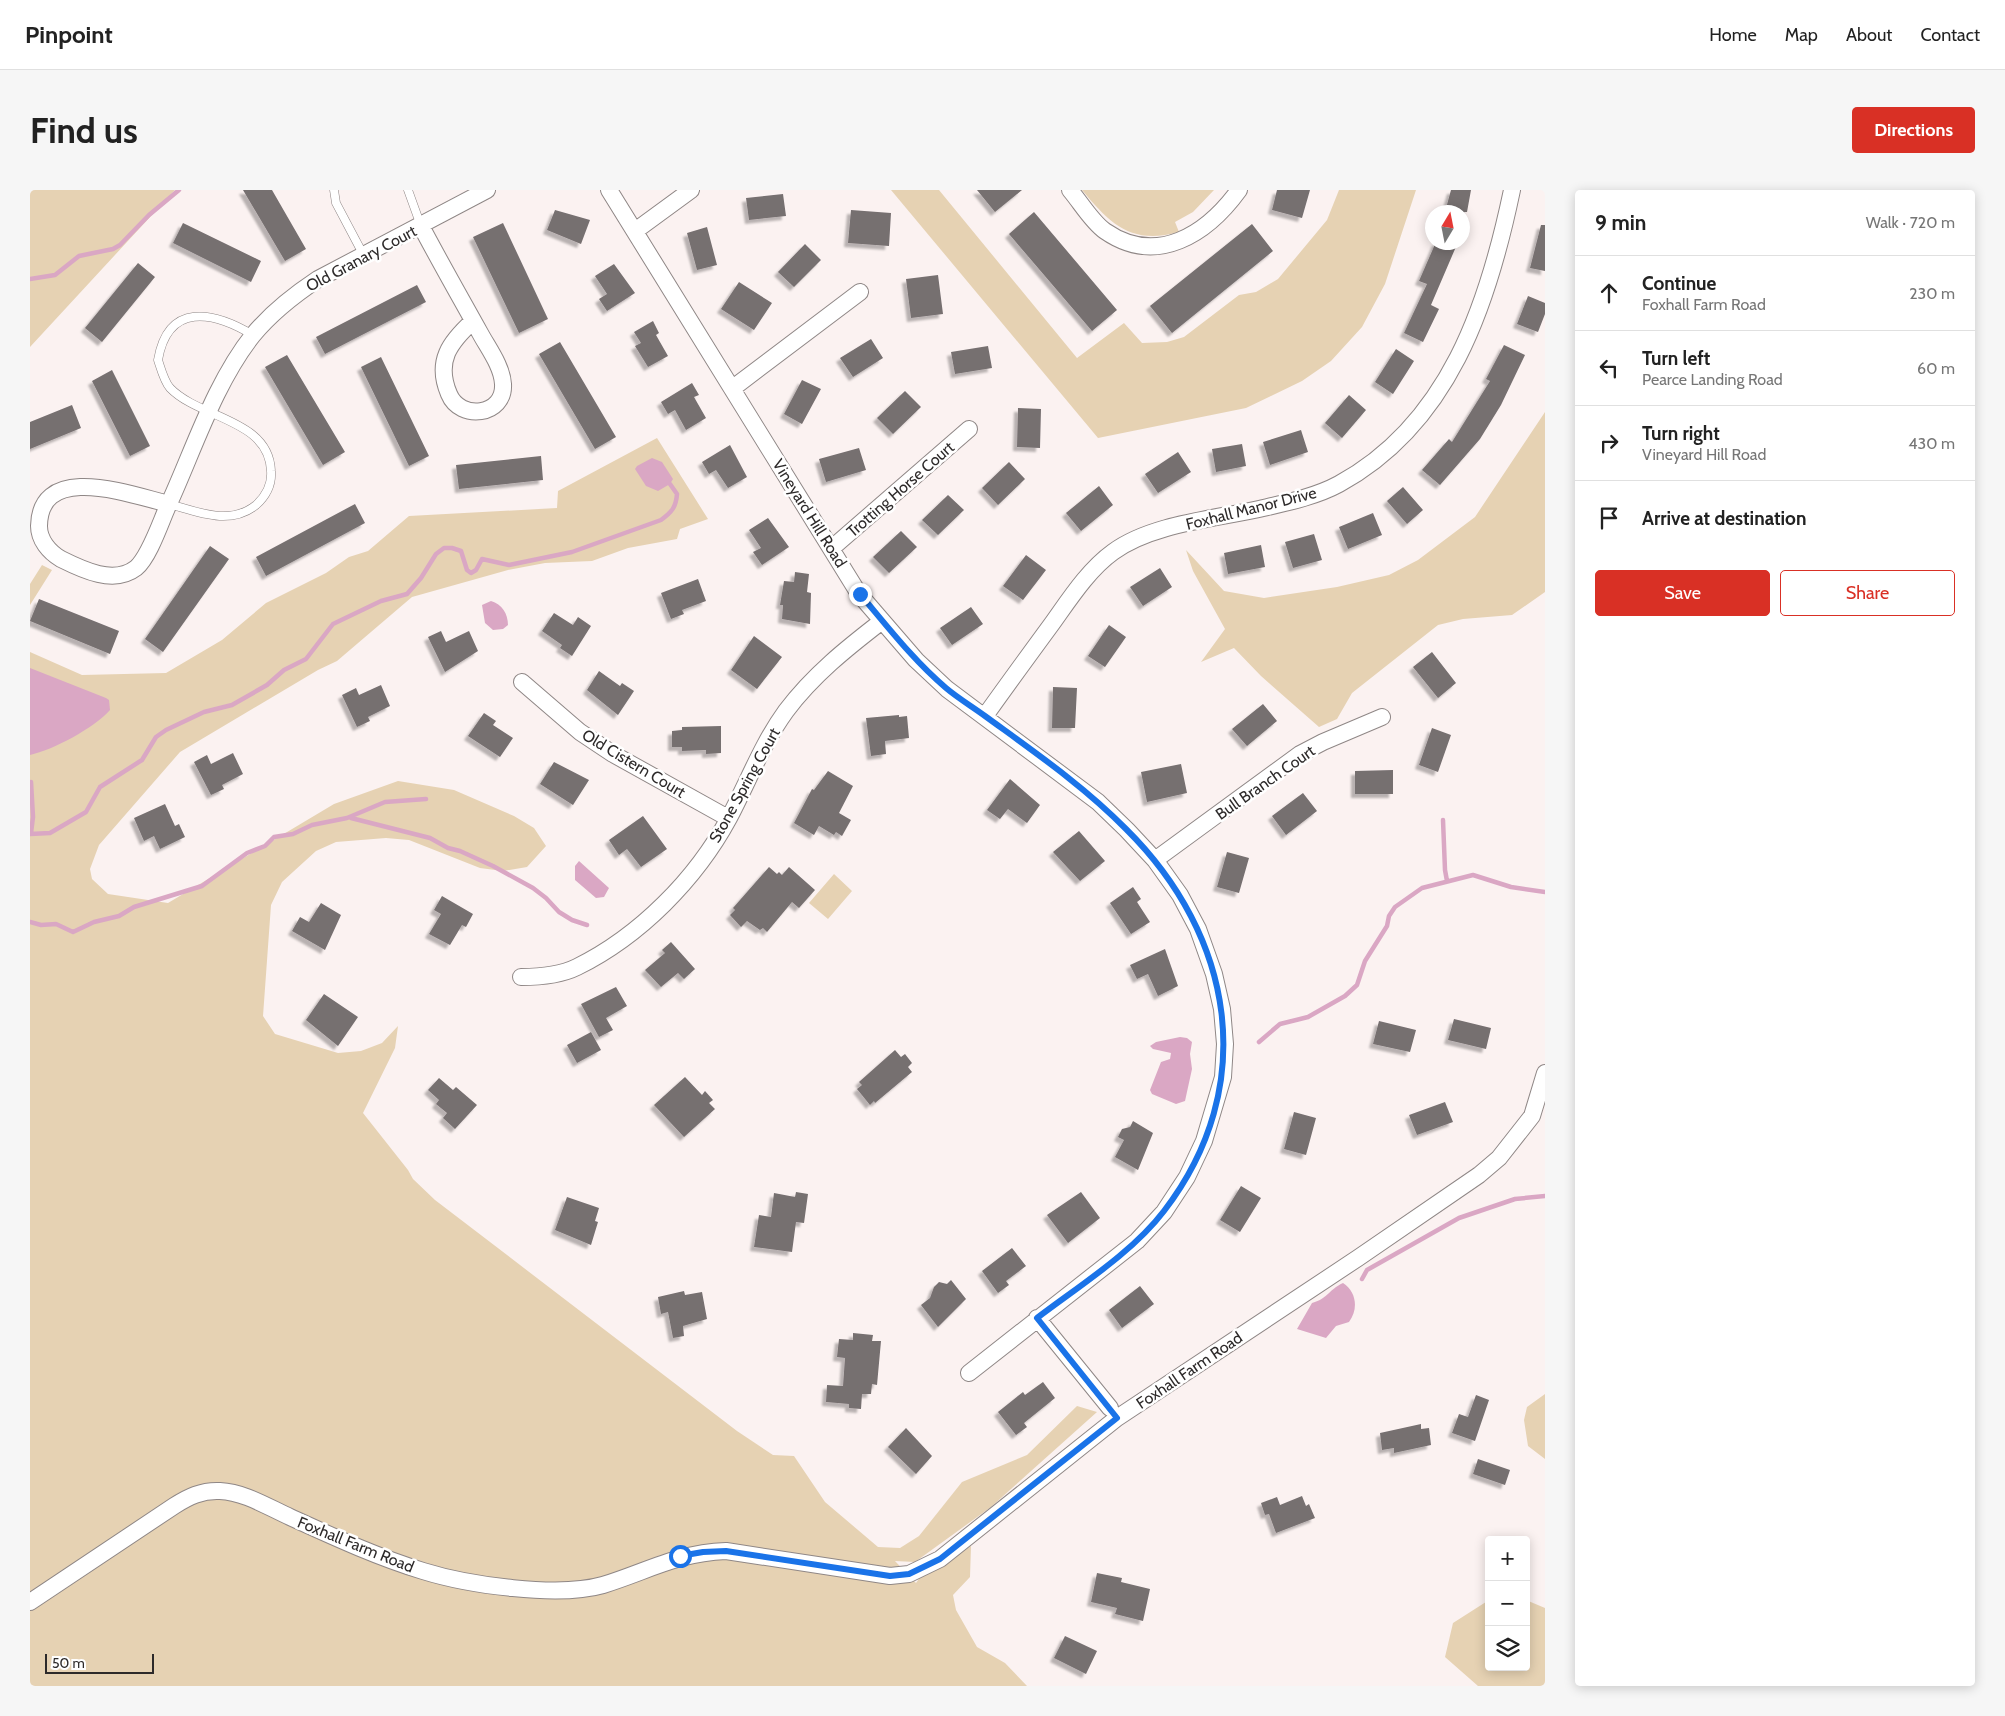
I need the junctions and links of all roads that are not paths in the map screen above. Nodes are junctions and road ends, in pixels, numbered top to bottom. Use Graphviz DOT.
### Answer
graph roads {
  1 [pos="334,190"];
  2 [pos="408,190"];
  3 [pos="487,190"];
  4 [pos="609,190"];
  5 [pos="691,190"];
  6 [pos="1070,190"];
  7 [pos="1239,190"];
  8 [pos="1512,190"];
  9 [pos="421,226"];
  10 [pos="635,231"];
  11 [pos="363,254"];
  12 [pos="860,292"];
  13 [pos="473,321"];
  14 [pos="253,335"];
  15 [pos="733,388"];
  16 [pos="209,412"];
  17 [pos="969,429"];
  18 [pos="169,504"];
  19 [pos="832,548"];
  20 [pos="882,620"];
  21 [pos="522,682"];
  22 [pos="985,716"];
  23 [pos="1382,717"];
  24 [pos="728,818"];
  25 [pos="1155,860"];
  26 [pos="521,977"];
  27 [pos="1545,1073"];
  28 [pos="1037,1318"];
  29 [pos="969,1373"];
  30 [pos="1114,1413"];
  31 [pos="30,1602"];
  1 -- 11 [label="lane"];
  2 -- 9 [label="lane"];
  3 -- 9 [label="street, Old Granary Court"];
  4 -- 10 [label="street, Vineyard Hill Road"];
  5 -- 10 [label="street"];
  6 -- 7 [label="street"];
  8 -- 22 [label="street, Foxhall Manor Drive"];
  9 -- 11 [label="street, Old Granary Court"];
  9 -- 13 [label="street"];
  10 -- 15 [label="street, Vineyard Hill Road"];
  11 -- 14 [label="street, Old Granary Court"];
  12 -- 15 [label="street"];
  13 -- 13 [label="street"];
  14 -- 16 [label="street, Old Granary Court"];
  14 -- 16 [label="lane"];
  15 -- 19 [label="street, Vineyard Hill Road"];
  16 -- 18 [label="street, Old Granary Court"];
  16 -- 18 [label="lane"];
  17 -- 19 [label="street, Trotting Horse Court"];
  18 -- 18 [label="street, Old Granary Court"];
  19 -- 20 [label="street, Vineyard Hill Road"];
  20 -- 22 [label="street, Vineyard Hill Road"];
  20 -- 24 [label="street, Stone Spring Court"];
  21 -- 24 [label="street, Old Cistern Court"];
  22 -- 25 [label="street, Vineyard Hill Road"];
  23 -- 25 [label="street, Bull Branch Court"];
  24 -- 26 [label="street, Stone Spring Court"];
  25 -- 28 [label="street, Vineyard Hill Road"];
  27 -- 30 [label="street, Foxhall Farm Road"];
  28 -- 29 [label="street, Vineyard Hill Road"];
  28 -- 30 [label="street"];
  30 -- 31 [label="street, Foxhall Farm Road"];
}
